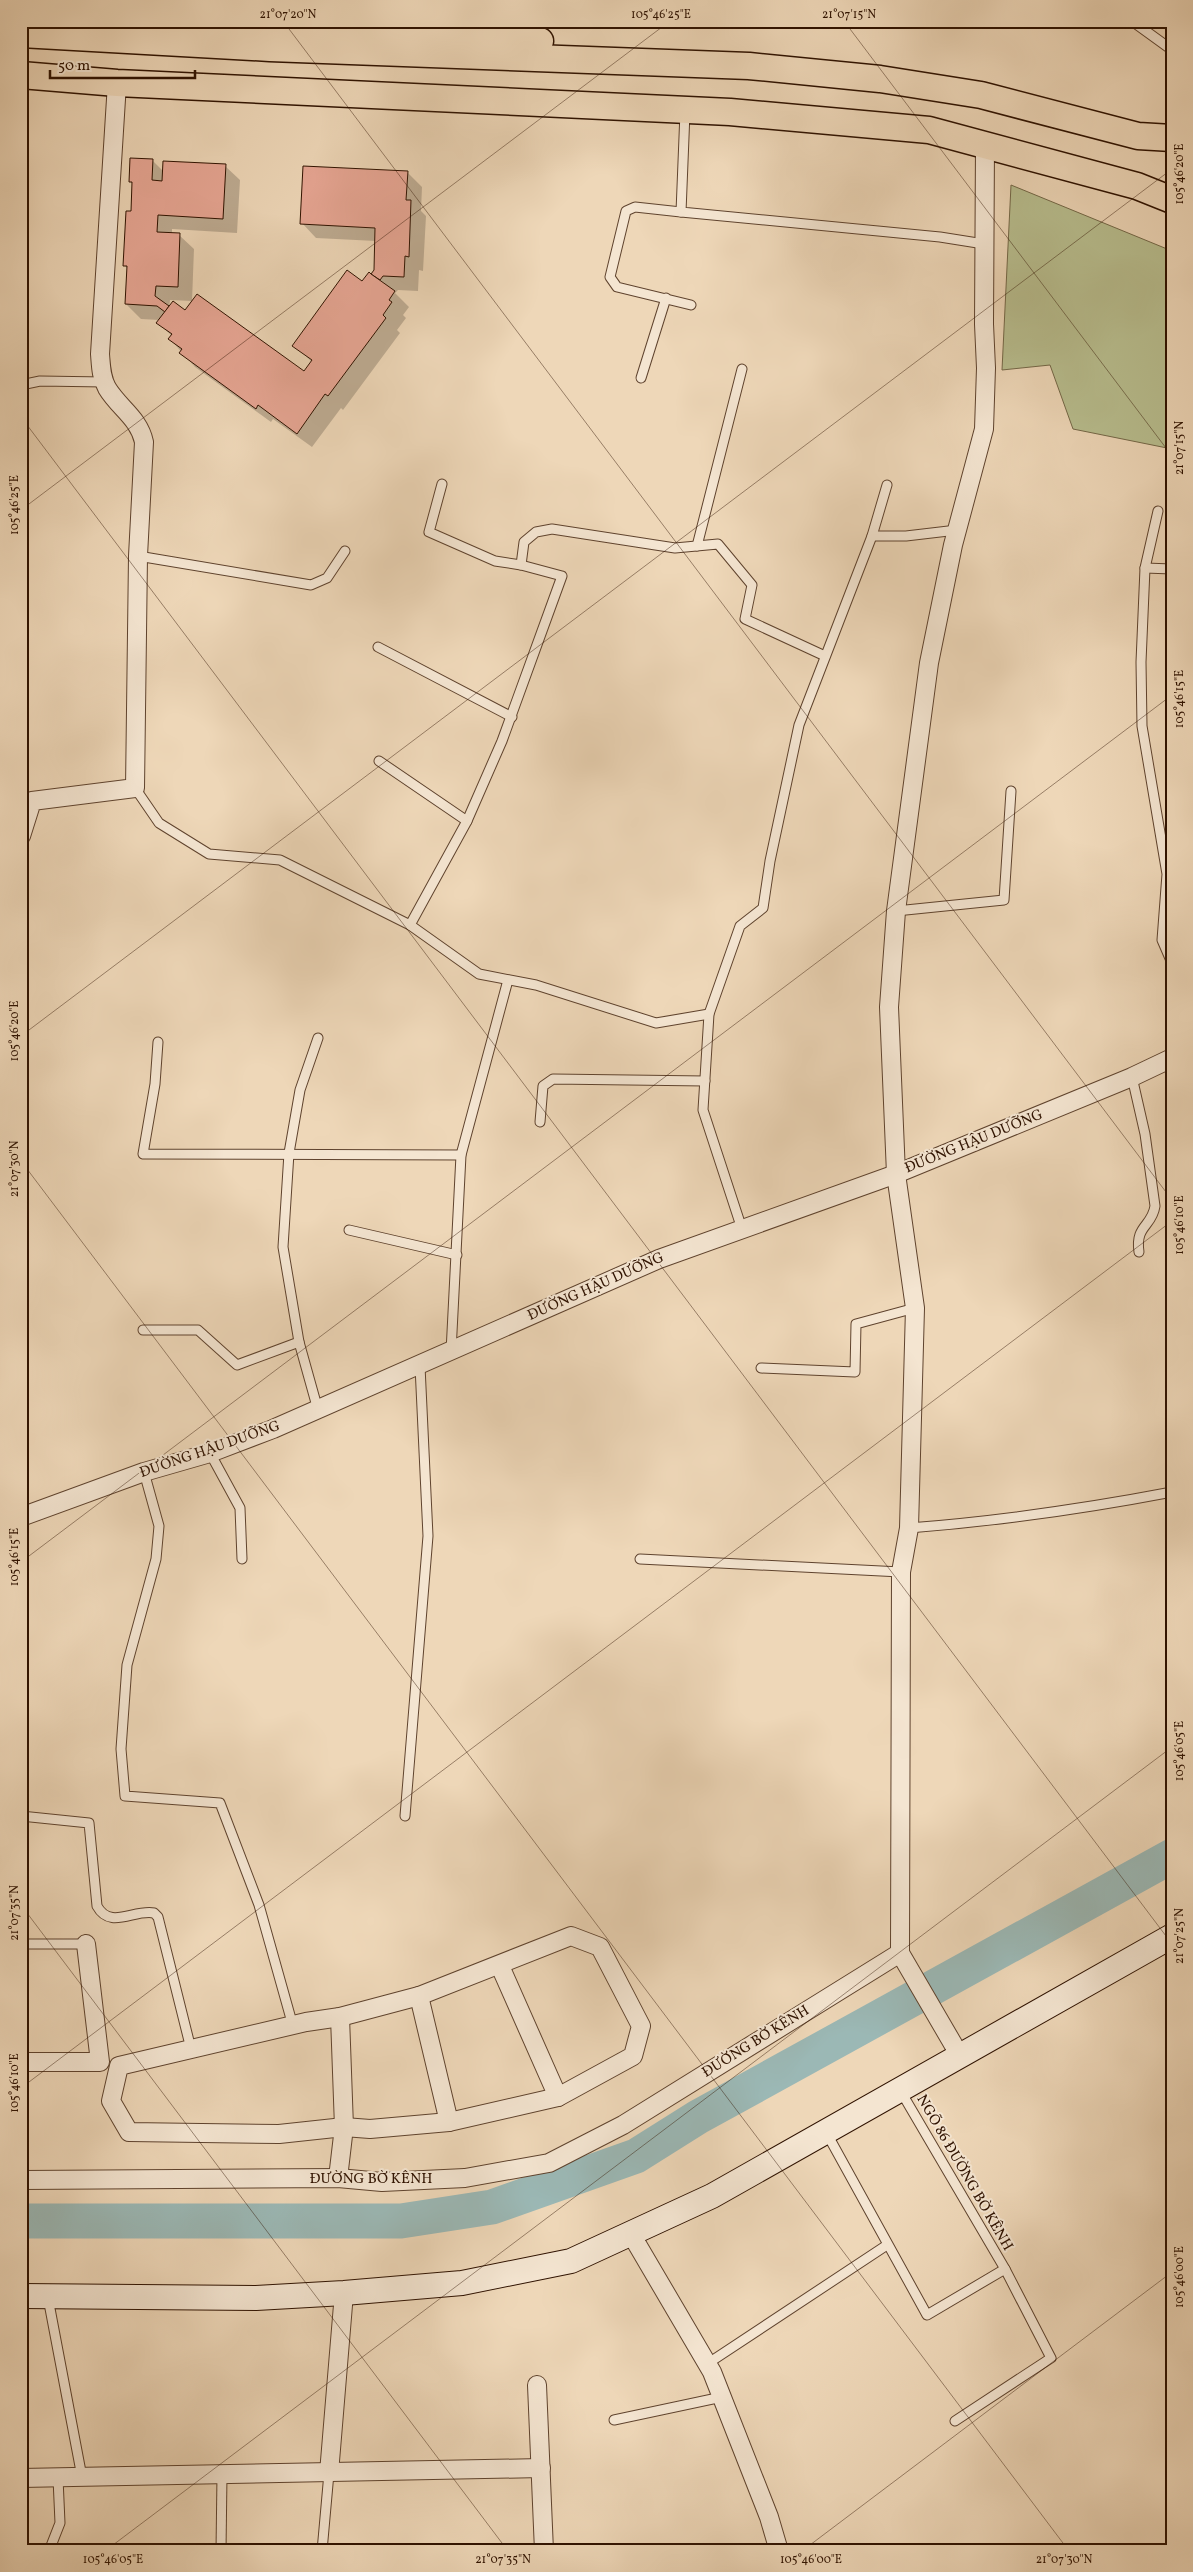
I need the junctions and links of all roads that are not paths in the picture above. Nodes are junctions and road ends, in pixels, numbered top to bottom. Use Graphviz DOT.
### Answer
graph roads {
  1 [pos="135,21"];
  2 [pos="1132,21"];
  3 [pos="21,34"];
  4 [pos="1172,50"];
  5 [pos="21,75"];
  6 [pos="117,83"];
  7 [pos="685,111"];
  8 [pos="1172,136"];
  9 [pos="985,146"];
  10 [pos="1172,200"];
  11 [pos="680,212"];
  12 [pos="984,244"];
  13 [pos="666,298"];
  14 [pos="691,305"];
  15 [pos="742,369"];
  16 [pos="641,378"];
  17 [pos="105,382"];
  18 [pos="21,385"];
  19 [pos="442,484"];
  20 [pos="887,485"];
  21 [pos="1158,511"];
  22 [pos="957,530"];
  23 [pos="872,536"];
  24 [pos="697,546"];
  25 [pos="345,551"];
  26 [pos="138,556"];
  27 [pos="521,565"];
  28 [pos="1144,568"];
  29 [pos="1172,570"];
  30 [pos="378,647"];
  31 [pos="825,656"];
  32 [pos="512,717"];
  33 [pos="379,761"];
  34 [pos="135,788"];
  35 [pos="1011,791"];
  36 [pos="467,821"];
  37 [pos="21,836"];
  38 [pos="896,911"];
  39 [pos="410,924"];
  40 [pos="1172,963"];
  41 [pos="508,980"];
  42 [pos="709,1014"];
  43 [pos="318,1038"];
  44 [pos="158,1042"];
  45 [pos="1172,1058"];
  46 [pos="1132,1077"];
  47 [pos="705,1081"];
  48 [pos="540,1122"];
  49 [pos="289,1153"];
  50 [pos="461,1155"];
  51 [pos="896,1174"];
  52 [pos="742,1229"];
  53 [pos="349,1230"];
  54 [pos="1139,1252"];
  55 [pos="457,1255"];
  56 [pos="915,1308"];
  57 [pos="142,1330"];
  58 [pos="299,1342"];
  59 [pos="451,1352"];
  60 [pos="420,1366"];
  61 [pos="761,1368"];
  62 [pos="318,1410"];
  63 [pos="210,1453"];
  64 [pos="144,1472"];
  65 [pos="1172,1492"];
  66 [pos="21,1517"];
  67 [pos="909,1528"];
  68 [pos="242,1558"];
  69 [pos="640,1559"];
  70 [pos="901,1572"];
  71 [pos="21,1816"];
  72 [pos="405,1816"];
  73 [pos="1172,1936"];
  74 [pos="21,1944"];
  75 [pos="86,1944"];
  76 [pos="900,1953"];
  77 [pos="500,1966"];
  78 [pos="419,1996"];
  79 [pos="340,2017"];
  80 [pos="293,2026"];
  81 [pos="191,2049"];
  82 [pos="960,2056"];
  83 [pos="21,2062"];
  84 [pos="900,2090"];
  85 [pos="558,2097"];
  86 [pos="449,2122"];
  87 [pos="344,2127"];
  88 [pos="826,2132"];
  89 [pos="338,2178"];
  90 [pos="21,2180"];
  91 [pos="631,2234"];
  92 [pos="887,2245"];
  93 [pos="1005,2269"];
  94 [pos="344,2293"];
  95 [pos="21,2296"];
  96 [pos="48,2297"];
  97 [pos="707,2364"];
  98 [pos="537,2385"];
  99 [pos="722,2398"];
  100 [pos="614,2420"];
  101 [pos="955,2421"];
  102 [pos="541,2468"];
  103 [pos="329,2473"];
  104 [pos="222,2475"];
  105 [pos="82,2477"];
  106 [pos="21,2478"];
  107 [pos="58,2478"];
  108 [pos="49,2551"];
  109 [pos="221,2551"];
  110 [pos="322,2551"];
  111 [pos="544,2551"];
  112 [pos="779,2551"];
  1 -- 8 [label="main road"];
  2 -- 4 [label="lane"];
  3 -- 8 [label="main road"];
  5 -- 6 [label="main road"];
  6 -- 7 [label="main road"];
  6 -- 17 [label="street"];
  7 -- 9 [label="main road"];
  7 -- 11 [label="lane"];
  9 -- 10 [label="main road"];
  9 -- 12 [label="street"];
  11 -- 12 [label="lane"];
  11 -- 13 [label="lane"];
  12 -- 22 [label="street"];
  13 -- 14 [label="lane"];
  13 -- 16 [label="lane"];
  15 -- 24 [label="lane"];
  17 -- 18 [label="lane"];
  17 -- 26 [label="street"];
  19 -- 27 [label="lane"];
  20 -- 23 [label="lane"];
  21 -- 28 [label="lane"];
  22 -- 23 [label="lane"];
  22 -- 38 [label="street"];
  23 -- 31 [label="lane"];
  24 -- 27 [label="lane"];
  24 -- 31 [label="lane"];
  25 -- 26 [label="lane"];
  26 -- 34 [label="street"];
  27 -- 32 [label="lane"];
  28 -- 29 [label="lane"];
  28 -- 40 [label="lane"];
  30 -- 32 [label="lane"];
  31 -- 42 [label="lane"];
  32 -- 36 [label="lane"];
  33 -- 36 [label="lane"];
  34 -- 37 [label="street"];
  34 -- 39 [label="lane"];
  35 -- 38 [label="lane"];
  36 -- 39 [label="lane"];
  38 -- 51 [label="street"];
  39 -- 41 [label="lane"];
  41 -- 42 [label="lane"];
  41 -- 50 [label="lane"];
  42 -- 47 [label="lane"];
  43 -- 49 [label="lane"];
  44 -- 49 [label="lane"];
  45 -- 46 [label="street, ĐƯỜNG HẬU DƯỠNG"];
  46 -- 51 [label="street, ĐƯỜNG HẬU DƯỠNG"];
  46 -- 54 [label="lane"];
  47 -- 48 [label="lane"];
  47 -- 52 [label="lane"];
  49 -- 50 [label="lane"];
  49 -- 58 [label="lane"];
  50 -- 55 [label="lane"];
  51 -- 52 [label="street, ĐƯỜNG HẬU DƯỠNG"];
  51 -- 56 [label="street"];
  52 -- 59 [label="street, ĐƯỜNG HẬU DƯỠNG"];
  53 -- 55 [label="lane"];
  55 -- 59 [label="lane"];
  56 -- 61 [label="lane"];
  56 -- 67 [label="street"];
  57 -- 58 [label="lane"];
  58 -- 62 [label="lane"];
  59 -- 60 [label="street, ĐƯỜNG HẬU DƯỠNG"];
  60 -- 62 [label="street, ĐƯỜNG HẬU DƯỠNG"];
  60 -- 72 [label="lane"];
  62 -- 63 [label="street, ĐƯỜNG HẬU DƯỠNG"];
  63 -- 64 [label="street, ĐƯỜNG HẬU DƯỠNG"];
  63 -- 68 [label="lane"];
  64 -- 66 [label="street, ĐƯỜNG HẬU DƯỠNG"];
  64 -- 80 [label="lane"];
  65 -- 67 [label="lane"];
  67 -- 70 [label="street"];
  69 -- 70 [label="lane"];
  70 -- 76 [label="street"];
  71 -- 81 [label="lane"];
  73 -- 82 [label="street"];
  74 -- 75 [label="lane"];
  75 -- 83 [label="street"];
  76 -- 82 [label="street"];
  76 -- 89 [label="street, ĐƯỜNG BỜ KÊNH"];
  77 -- 78 [label="street"];
  77 -- 85 [label="street"];
  77 -- 85 [label="street"];
  78 -- 79 [label="street"];
  78 -- 86 [label="street"];
  79 -- 80 [label="street"];
  79 -- 87 [label="street"];
  80 -- 81 [label="street"];
  81 -- 87 [label="street"];
  82 -- 84 [label="street"];
  84 -- 88 [label="street"];
  84 -- 93 [label="lane, NGÕ 86 ĐƯỜNG BỜ KÊNH"];
  85 -- 86 [label="street"];
  86 -- 87 [label="street"];
  87 -- 89 [label="street"];
  88 -- 91 [label="street"];
  88 -- 92 [label="lane"];
  89 -- 90 [label="street, ĐƯỜNG BỜ KÊNH"];
  91 -- 94 [label="street"];
  91 -- 97 [label="street"];
  92 -- 93 [label="lane"];
  92 -- 97 [label="lane"];
  93 -- 101 [label="lane, NGÕ 86 ĐƯỜNG BỜ KÊNH"];
  94 -- 96 [label="street"];
  94 -- 103 [label="street"];
  95 -- 96 [label="street"];
  96 -- 105 [label="lane"];
  97 -- 99 [label="street"];
  98 -- 102 [label="street"];
  99 -- 100 [label="lane"];
  99 -- 112 [label="street"];
  102 -- 103 [label="street"];
  102 -- 111 [label="street"];
  103 -- 104 [label="street"];
  103 -- 110 [label="lane"];
  104 -- 105 [label="street"];
  104 -- 109 [label="lane"];
  105 -- 107 [label="street"];
  106 -- 107 [label="street"];
  107 -- 108 [label="lane"];
}
